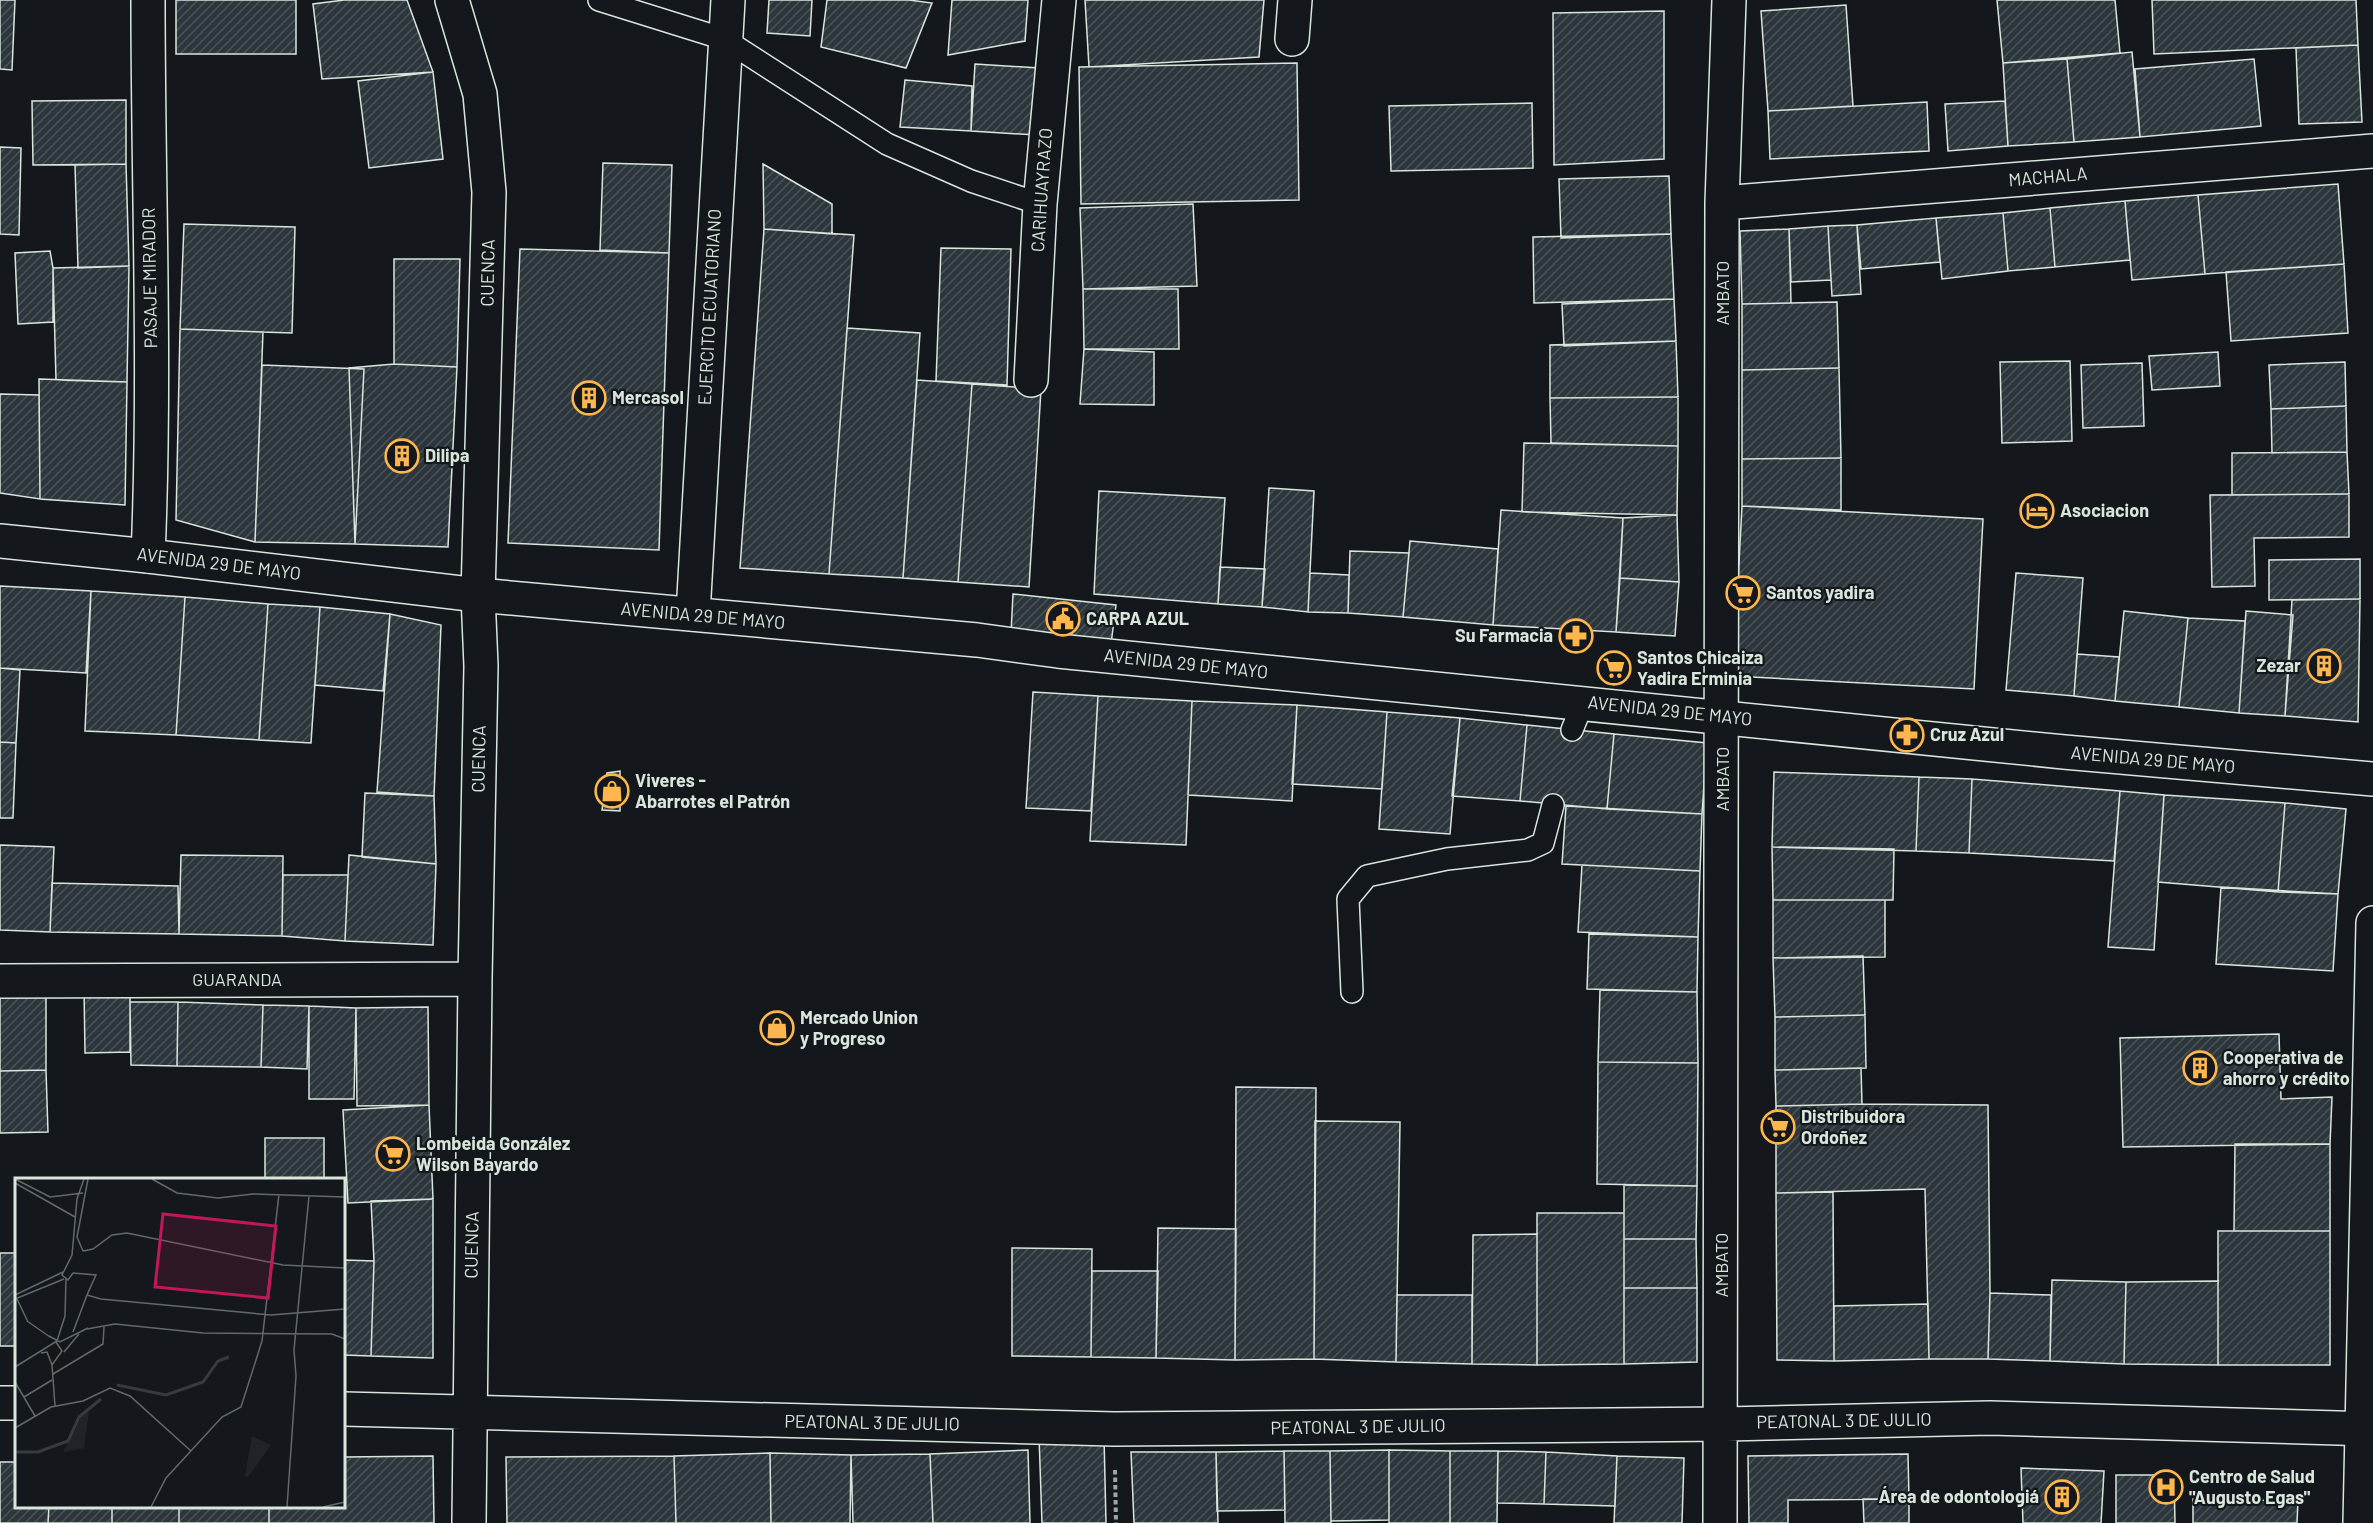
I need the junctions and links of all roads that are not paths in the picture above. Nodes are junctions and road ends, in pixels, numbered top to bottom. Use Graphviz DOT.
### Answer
graph roads {
  1 [pos="148,0"];
  2 [pos="452,0"];
  3 [pos="599,0"];
  4 [pos="728,0"];
  5 [pos="1059,0"];
  6 [pos="1294,0"];
  7 [pos="1729,0"];
  8 [pos="724,39"];
  9 [pos="1292,39"];
  10 [pos="2373,151"];
  11 [pos="1722,203"];
  12 [pos="1040,204"];
  13 [pos="1031,380"];
  14 [pos="0,541"];
  15 [pos="148,556"];
  16 [pos="478,595"];
  17 [pos="693,614"];
  18 [pos="1723,717"];
  19 [pos="2373,779"];
  20 [pos="1553,806"];
  21 [pos="2373,923"];
  22 [pos="475,979"];
  23 [pos="0,981"];
  24 [pos="1352,992"];
  25 [pos="345,1409"];
  26 [pos="470,1411"];
  27 [pos="1722,1424"];
  28 [pos="2367,1429"];
  29 [pos="469,1523"];
  30 [pos="1720,1523"];
  31 [pos="2360,1523"];
  1 -- 15 [label="street, PASAJE MIRADOR"];
  2 -- 16 [label="street, CUENCA"];
  3 -- 8 [label="lane"];
  4 -- 8 [label="street, EJERCITO ECUATORIANO"];
  5 -- 12 [label="street, CARIHUAYRAZO"];
  6 -- 9 [label="street"];
  7 -- 11 [label="street, AMBATO"];
  8 -- 12 [label="lane"];
  8 -- 17 [label="street, EJERCITO ECUATORIANO"];
  10 -- 11 [label="street, MACHALA"];
  11 -- 18 [label="street, AMBATO"];
  12 -- 13 [label="street, CARIHUAYRAZO"];
  14 -- 15 [label="street, AVENIDA 29 DE MAYO"];
  15 -- 16 [label="street, AVENIDA 29 DE MAYO"];
  16 -- 17 [label="street, AVENIDA 29 DE MAYO"];
  16 -- 22 [label="street, CUENCA"];
  17 -- 18 [label="street, AVENIDA 29 DE MAYO"];
  18 -- 19 [label="street, AVENIDA 29 DE MAYO"];
  18 -- 27 [label="street, AMBATO"];
  20 -- 24 [label="lane"];
  21 -- 28 [label="street"];
  22 -- 23 [label="street, GUARANDA"];
  22 -- 26 [label="street, CUENCA"];
  25 -- 26 [label="street, PEATONAL 3 DE JULIO"];
  26 -- 27 [label="street, PEATONAL 3 DE JULIO"];
  26 -- 29 [label="street, CUENCA"];
  27 -- 28 [label="street, PEATONAL 3 DE JULIO"];
  27 -- 30 [label="street, AMBATO"];
  28 -- 31 [label="street"];
}
